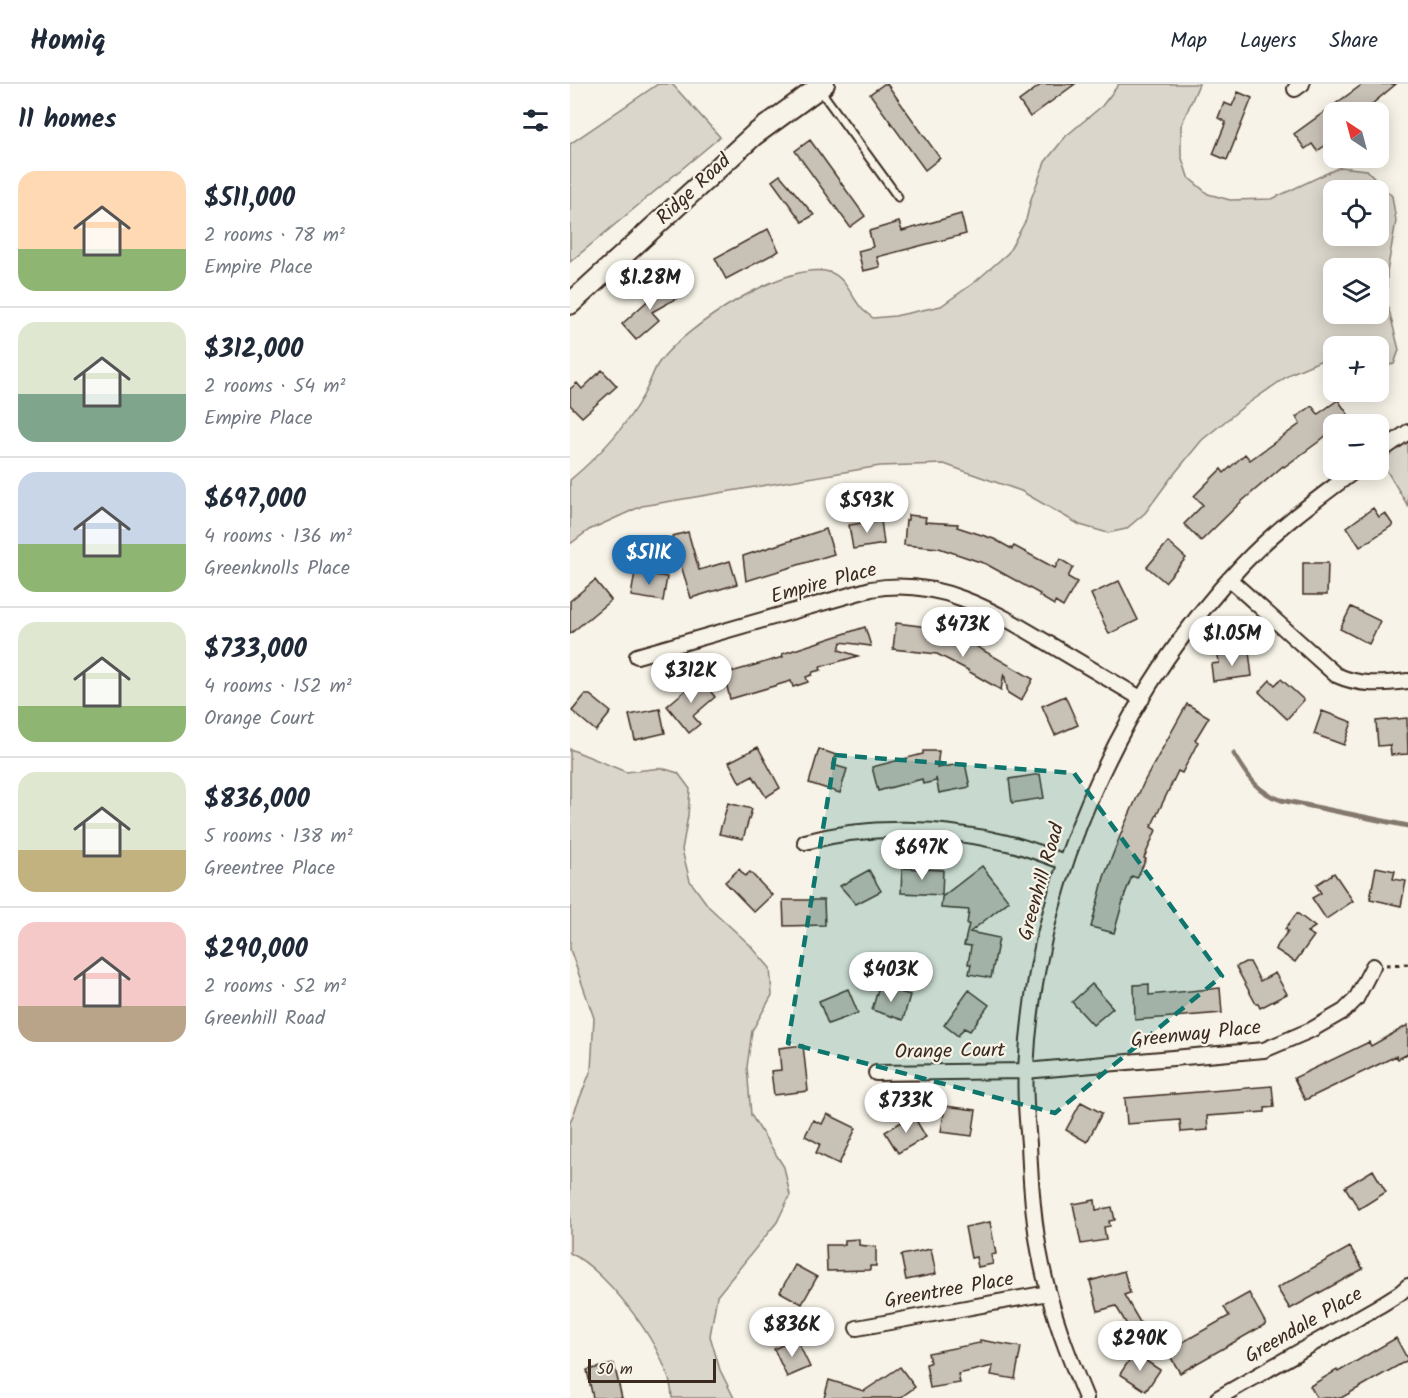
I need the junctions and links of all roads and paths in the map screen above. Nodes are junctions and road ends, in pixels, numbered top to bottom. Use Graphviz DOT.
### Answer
graph roads {
  1 [pos="821,86"];
  2 [pos="898,197"];
  3 [pos="570,304"];
  4 [pos="1408,432"];
  5 [pos="1389,445"];
  6 [pos="1343,480"];
  7 [pos="1229,579"];
  8 [pos="637,656"];
  9 [pos="1408,681"];
  10 [pos="1142,699"];
  11 [pos="806,842"];
  12 [pos="1065,862"];
  13 [pos="1408,964"];
  14 [pos="1372,966"];
  15 [pos="1025,1071"];
  16 [pos="876,1073"];
  17 [pos="1408,1286"];
  18 [pos="1048,1293"];
  19 [pos="856,1328"];
  20 [pos="1086,1398"];
  21 [pos="1218,1398"];
  1 -- 2 [label="lane"];
  1 -- 3 [label="street, Ridge Road"];
  4 -- 5 [label="street"];
  6 -- 7 [label="street, Greenhill Road"];
  7 -- 9 [label="street"];
  7 -- 10 [label="street, Greenhill Road"];
  8 -- 10 [label="street, Empire Place"];
  10 -- 12 [label="street, Greenhill Road"];
  11 -- 12 [label="street"];
  12 -- 15 [label="street, Greenhill Road"];
  13 -- 14 [label="path"];
  14 -- 15 [label="street, Greenway Place"];
  15 -- 16 [label="street, Orange Court"];
  15 -- 18 [label="street, Greenhill Road"];
  17 -- 21 [label="street, Greendale Place"];
  18 -- 19 [label="street, Greentree Place"];
  18 -- 20 [label="street, Greenhill Road"];
}
